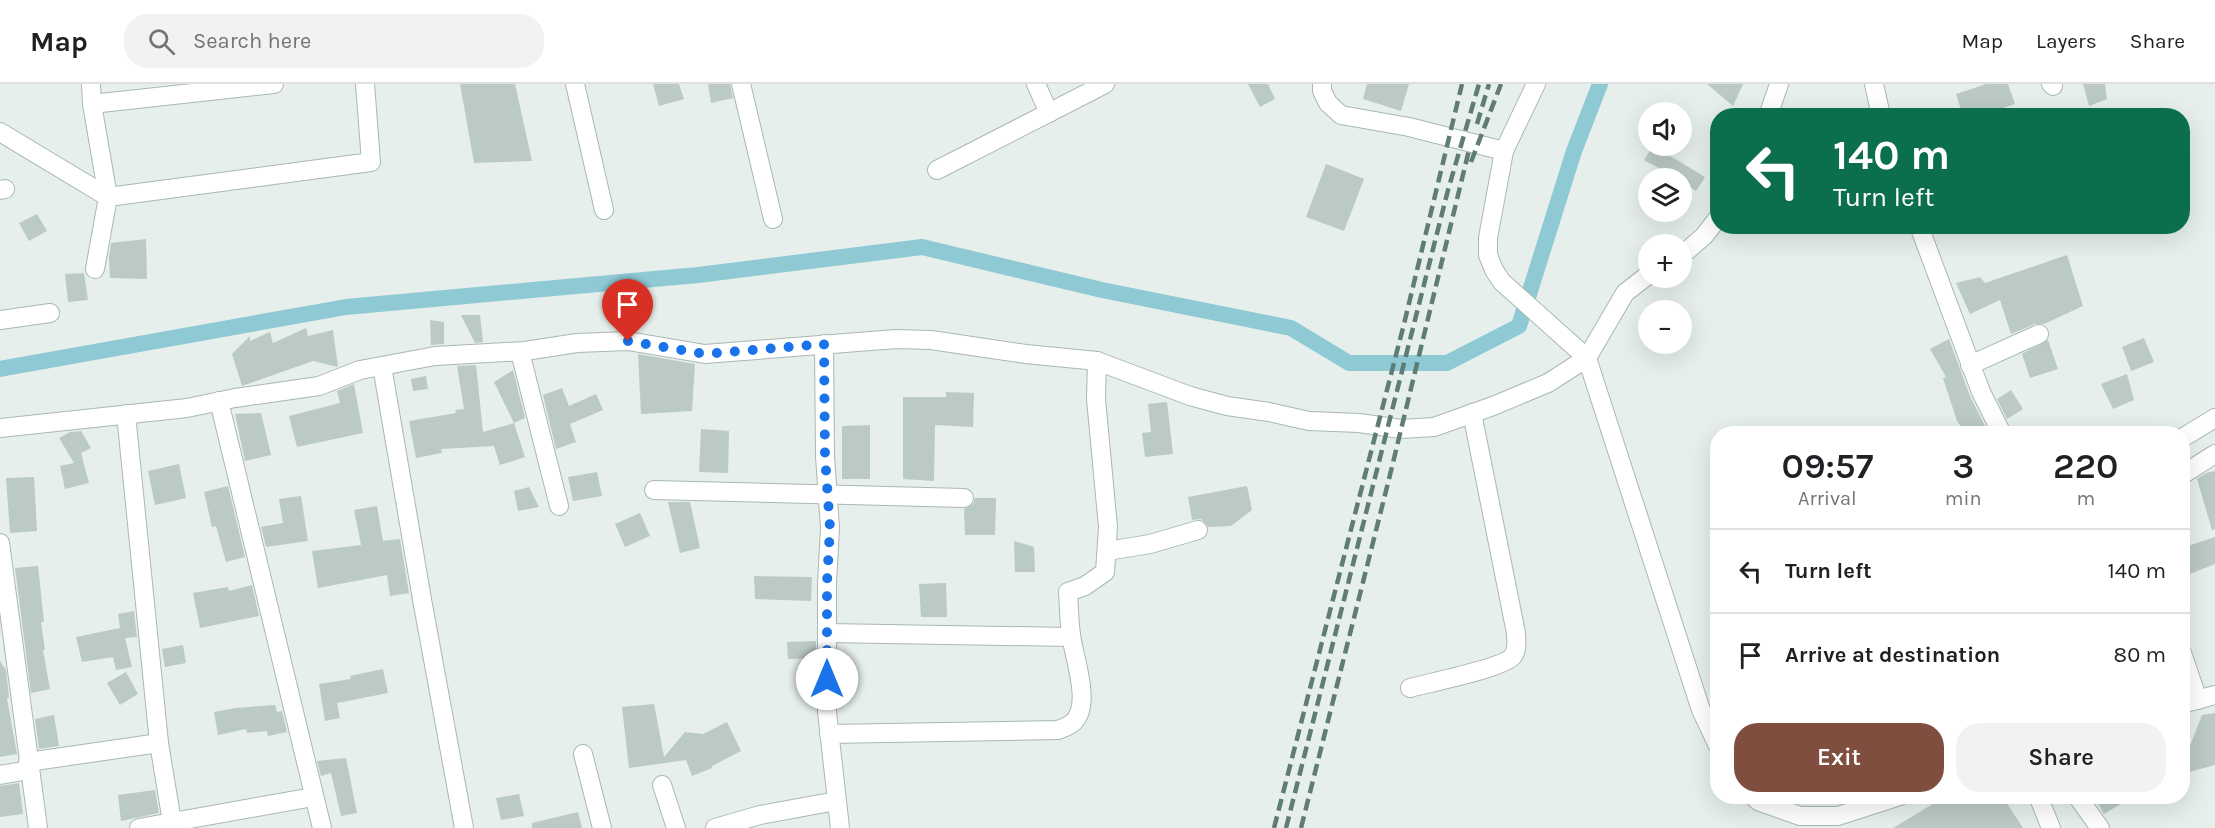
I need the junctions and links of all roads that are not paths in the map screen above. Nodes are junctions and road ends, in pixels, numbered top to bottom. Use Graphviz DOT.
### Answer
graph roads {
  1 [pos="92,84"];
  2 [pos="274,84"];
  3 [pos="365,84"];
  4 [pos="575,84"];
  5 [pos="741,84"];
  6 [pos="1036,84"];
  7 [pos="1105,84"];
  8 [pos="1322,84"];
  9 [pos="1536,84"];
  10 [pos="1779,84"];
  11 [pos="1874,84"];
  12 [pos="92,104"];
  13 [pos="1770,108"];
  14 [pos="1879,108"];
  15 [pos="1049,113"];
  16 [pos="0,132"];
  17 [pos="1504,151"];
  18 [pos="937,170"];
  19 [pos="108,197"];
  20 [pos="603,210"];
  21 [pos="773,219"];
  22 [pos="1710,228"];
  23 [pos="1922,234"];
  24 [pos="1692,246"];
  25 [pos="95,269"];
  26 [pos="1638,283"];
  27 [pos="50,313"];
  28 [pos="0,320"];
  29 [pos="2039,334"];
  30 [pos="824,344"];
  31 [pos="520,352"];
  32 [pos="1587,358"];
  33 [pos="1097,361"];
  34 [pos="1970,365"];
  35 [pos="382,366"];
  36 [pos="219,402"];
  37 [pos="1472,413"];
  38 [pos="126,414"];
  39 [pos="2215,418"];
  40 [pos="1998,426"];
  41 [pos="0,428"];
  42 [pos="2190,433"];
  43 [pos="2215,454"];
  44 [pos="2190,470"];
  45 [pos="654,490"];
  46 [pos="828,494"];
  47 [pos="964,498"];
  48 [pos="559,506"];
  49 [pos="1198,530"];
  50 [pos="0,543"];
  51 [pos="1107,551"];
  52 [pos="827,633"];
  53 [pos="1071,637"];
  54 [pos="2190,675"];
  55 [pos="1410,688"];
  56 [pos="2199,700"];
  57 [pos="1710,729"];
  58 [pos="829,734"];
  59 [pos="159,743"];
  60 [pos="583,753"];
  61 [pos="29,766"];
  62 [pos="0,775"];
  63 [pos="662,785"];
  64 [pos="313,797"];
  65 [pos="836,801"];
  66 [pos="1764,804"];
  67 [pos="1875,804"];
  68 [pos="2042,804"];
  69 [pos="2083,804"];
  70 [pos="1797,822"];
  71 [pos="173,825"];
  72 [pos="38,828"];
  73 [pos="139,828"];
  74 [pos="322,828"];
  75 [pos="464,828"];
  76 [pos="602,828"];
  77 [pos="676,828"];
  78 [pos="715,828"];
  79 [pos="840,828"];
  80 [pos="2052,828"];
  81 [pos="2100,828"];
  1 -- 12 [label="street"];
  2 -- 12 [label="street"];
  3 -- 19 [label="street"];
  4 -- 20 [label="street"];
  5 -- 21 [label="street"];
  6 -- 15 [label="street"];
  7 -- 15 [label="street"];
  8 -- 17 [label="street"];
  9 -- 17 [label="street"];
  10 -- 13 [label="street"];
  11 -- 14 [label="street"];
  12 -- 19 [label="street"];
  15 -- 18 [label="street"];
  16 -- 19 [label="street"];
  17 -- 32 [label="street"];
  19 -- 25 [label="street"];
  22 -- 24 [label="street"];
  23 -- 34 [label="street"];
  26 -- 32 [label="street"];
  27 -- 28 [label="street"];
  29 -- 34 [label="street"];
  30 -- 31 [label="street"];
  30 -- 33 [label="street"];
  30 -- 46 [label="street"];
  31 -- 35 [label="street"];
  31 -- 48 [label="street"];
  32 -- 37 [label="street"];
  32 -- 57 [label="street"];
  33 -- 37 [label="street"];
  33 -- 51 [label="street"];
  34 -- 40 [label="street"];
  35 -- 36 [label="street"];
  35 -- 75 [label="street"];
  36 -- 38 [label="street"];
  36 -- 64 [label="street"];
  37 -- 55 [label="street"];
  38 -- 41 [label="street"];
  38 -- 59 [label="street"];
  39 -- 42 [label="street"];
  43 -- 44 [label="street"];
  45 -- 46 [label="street"];
  46 -- 47 [label="street"];
  46 -- 52 [label="street"];
  49 -- 51 [label="street"];
  50 -- 61 [label="street"];
  51 -- 53 [label="street"];
  52 -- 53 [label="street"];
  52 -- 58 [label="street"];
  53 -- 58 [label="street"];
  54 -- 56 [label="street"];
  58 -- 65 [label="street"];
  59 -- 61 [label="street"];
  59 -- 71 [label="street"];
  60 -- 76 [label="street"];
  61 -- 62 [label="street"];
  61 -- 72 [label="street"];
  63 -- 77 [label="street"];
  64 -- 71 [label="street"];
  64 -- 74 [label="street"];
  65 -- 78 [label="street"];
  65 -- 79 [label="street"];
  66 -- 70 [label="street"];
  67 -- 70 [label="street"];
  68 -- 80 [label="street"];
  69 -- 81 [label="street"];
  71 -- 73 [label="street"];
}
